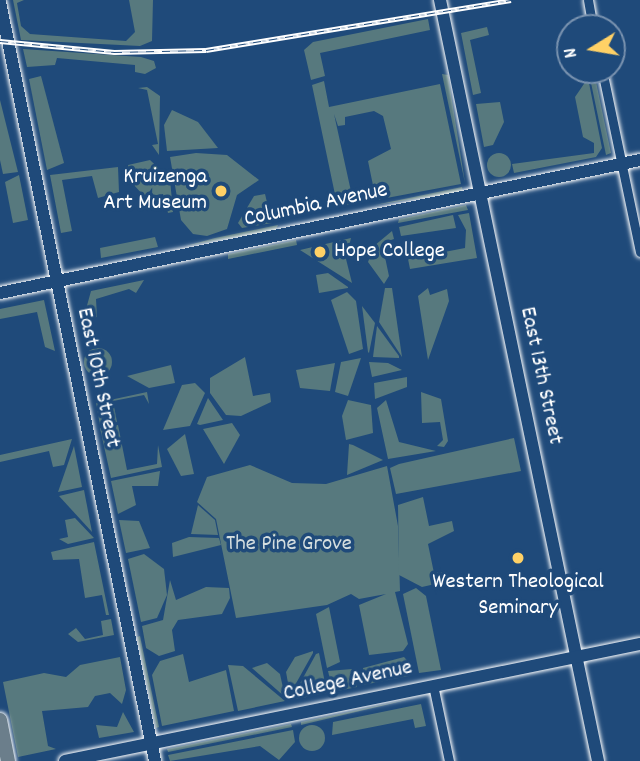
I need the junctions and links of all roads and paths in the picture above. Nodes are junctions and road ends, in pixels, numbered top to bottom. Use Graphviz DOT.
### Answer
graph roads {
  1 [pos="440,0"];
  2 [pos="0,2"];
  3 [pos="605,84"];
  4 [pos="640,160"];
  5 [pos="622,164"];
  6 [pos="479,192"];
  7 [pos="640,252"];
  8 [pos="56,282"];
  9 [pos="0,293"];
  10 [pos="640,643"];
  11 [pos="578,656"];
  12 [pos="433,685"];
  13 [pos="0,720"];
  14 [pos="152,745"];
  15 [pos="8,761"];
  16 [pos="65,761"];
  17 [pos="155,761"];
  18 [pos="449,761"];
  19 [pos="598,761"];
  1 -- 6 [label="street, East 13th Street"];
  2 -- 8 [label="street, East 10th Street"];
  3 -- 5 [label="street"];
  4 -- 5 [label="street, Columbia Avenue"];
  5 -- 6 [label="street, Columbia Avenue"];
  5 -- 7 [label="street"];
  6 -- 8 [label="street, Columbia Avenue"];
  6 -- 11 [label="street, East 13th Street"];
  8 -- 9 [label="street, Columbia Avenue"];
  8 -- 14 [label="street, East 10th Street"];
  10 -- 11 [label="street, College Avenue"];
  11 -- 12 [label="street, College Avenue"];
  11 -- 19 [label="street, East 13th Street"];
  12 -- 14 [label="street, College Avenue"];
  12 -- 18 [label="street"];
  13 -- 15 [label="main road"];
  14 -- 16 [label="street, College Avenue"];
  14 -- 17 [label="street, East 10th Street"];
}
